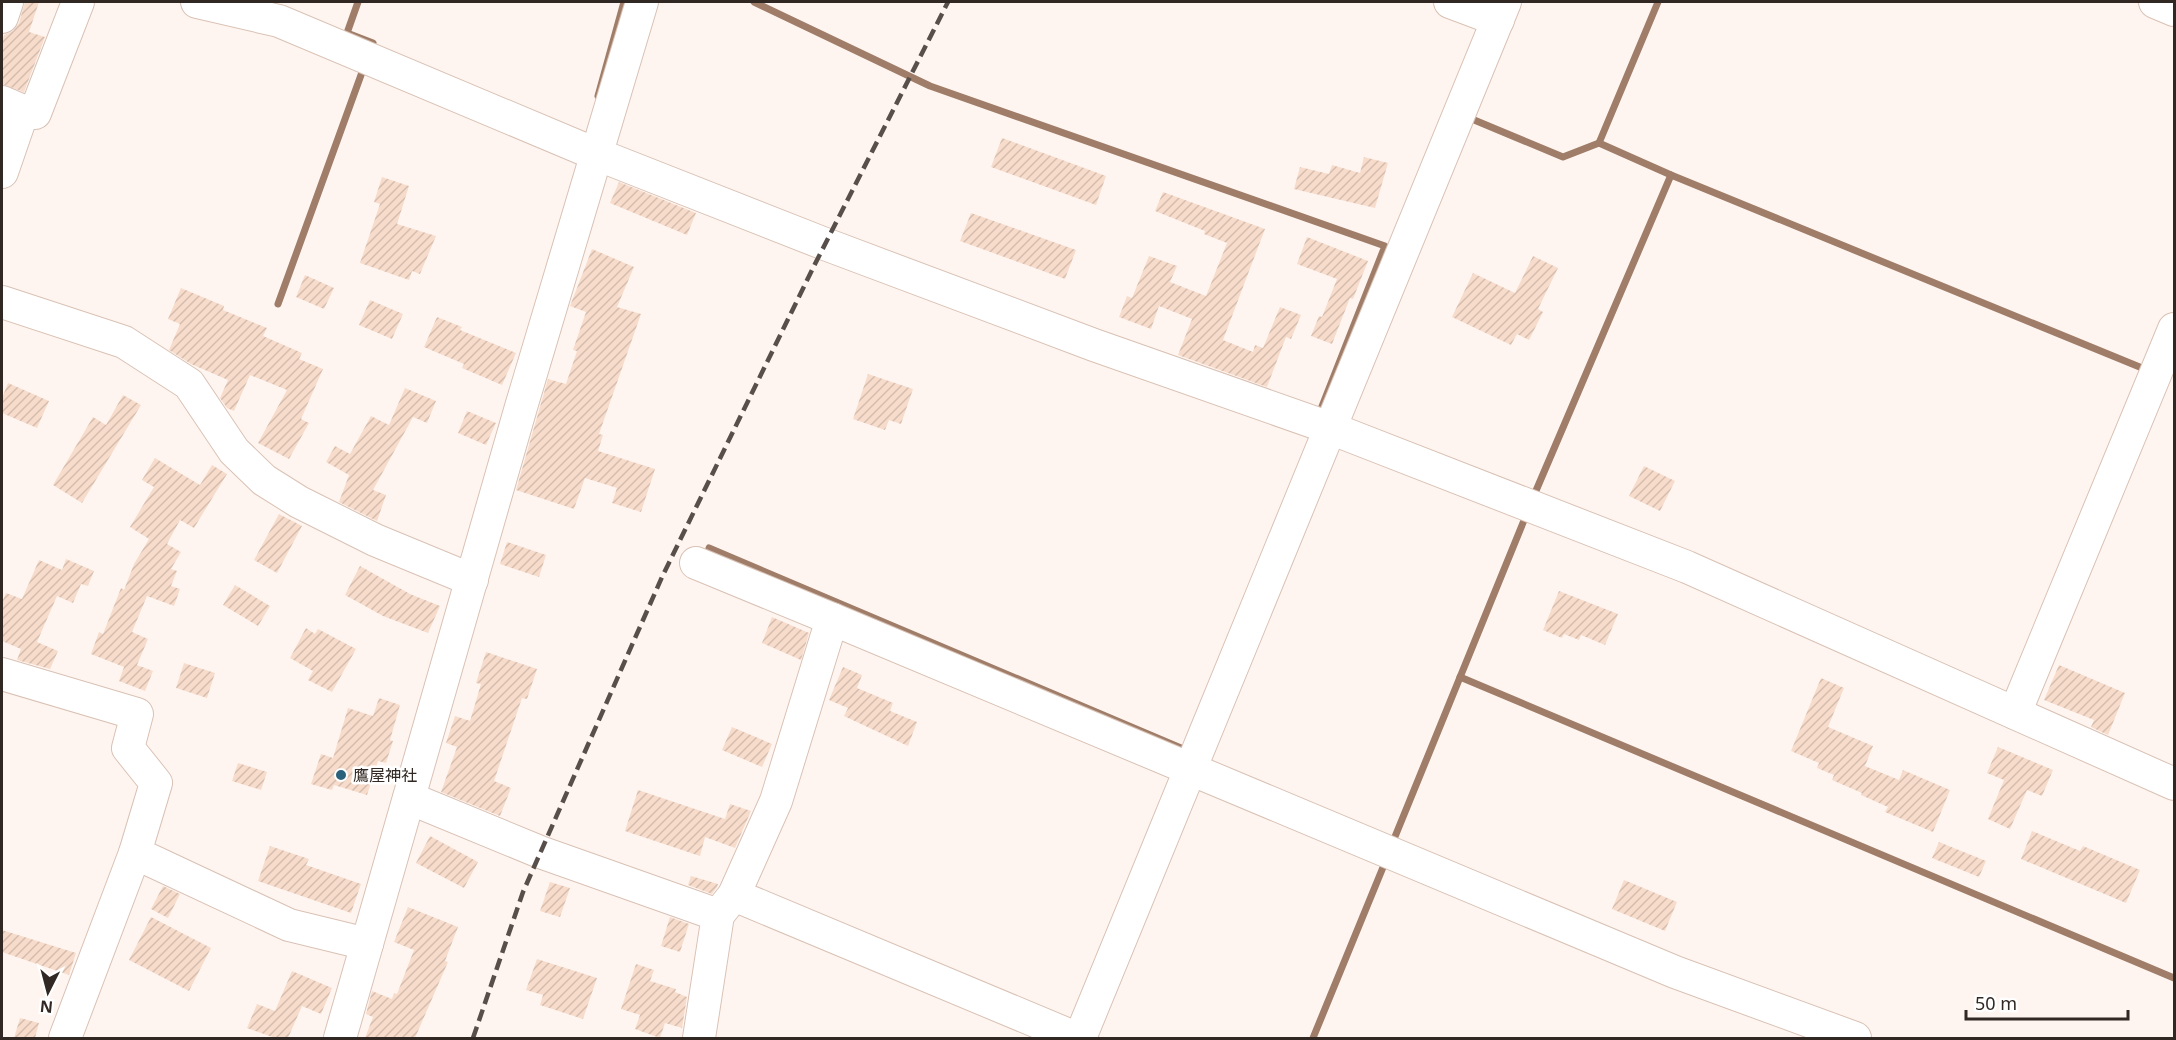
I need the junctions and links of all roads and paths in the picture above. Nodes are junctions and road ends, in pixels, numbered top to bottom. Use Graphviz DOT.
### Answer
graph roads {
  1 [pos="7,2"];
  2 [pos="78,2"];
  3 [pos="197,2"];
  4 [pos="642,2"];
  5 [pos="2155,2"];
  6 [pos="1484,10"];
  7 [pos="2175,10"];
  8 [pos="2,17"];
  9 [pos="12,107"];
  10 [pos="587,150"];
  11 [pos="2,172"];
  12 [pos="2,302"];
  13 [pos="2175,329"];
  14 [pos="1330,428"];
  15 [pos="696,562"];
  16 [pos="465,577"];
  17 [pos="832,619"];
  18 [pos="2,674"];
  19 [pos="2015,713"];
  20 [pos="1194,759"];
  21 [pos="2175,784"];
  22 [pos="409,798"];
  23 [pos="135,853"];
  24 [pos="726,905"];
  25 [pos="359,942"];
  26 [pos="1073,1037"];
  27 [pos="64,1038"];
  28 [pos="340,1038"];
  29 [pos="699,1038"];
  30 [pos="1854,1038"];
  1 -- 8 [label="street"];
  2 -- 9 [label="street"];
  3 -- 10 [label="street"];
  4 -- 10 [label="street"];
  5 -- 7 [label="street"];
  6 -- 14 [label="street"];
  9 -- 11 [label="street"];
  10 -- 14 [label="street"];
  10 -- 16 [label="street"];
  12 -- 16 [label="street"];
  13 -- 19 [label="street"];
  14 -- 19 [label="street"];
  14 -- 20 [label="street"];
  15 -- 17 [label="street"];
  16 -- 22 [label="street"];
  17 -- 20 [label="street"];
  17 -- 24 [label="street"];
  18 -- 23 [label="street"];
  19 -- 21 [label="street"];
  20 -- 26 [label="street"];
  20 -- 30 [label="street"];
  22 -- 24 [label="street"];
  22 -- 25 [label="street"];
  23 -- 25 [label="street"];
  23 -- 27 [label="street"];
  24 -- 26 [label="street"];
  24 -- 29 [label="street"];
  25 -- 28 [label="street"];
}
